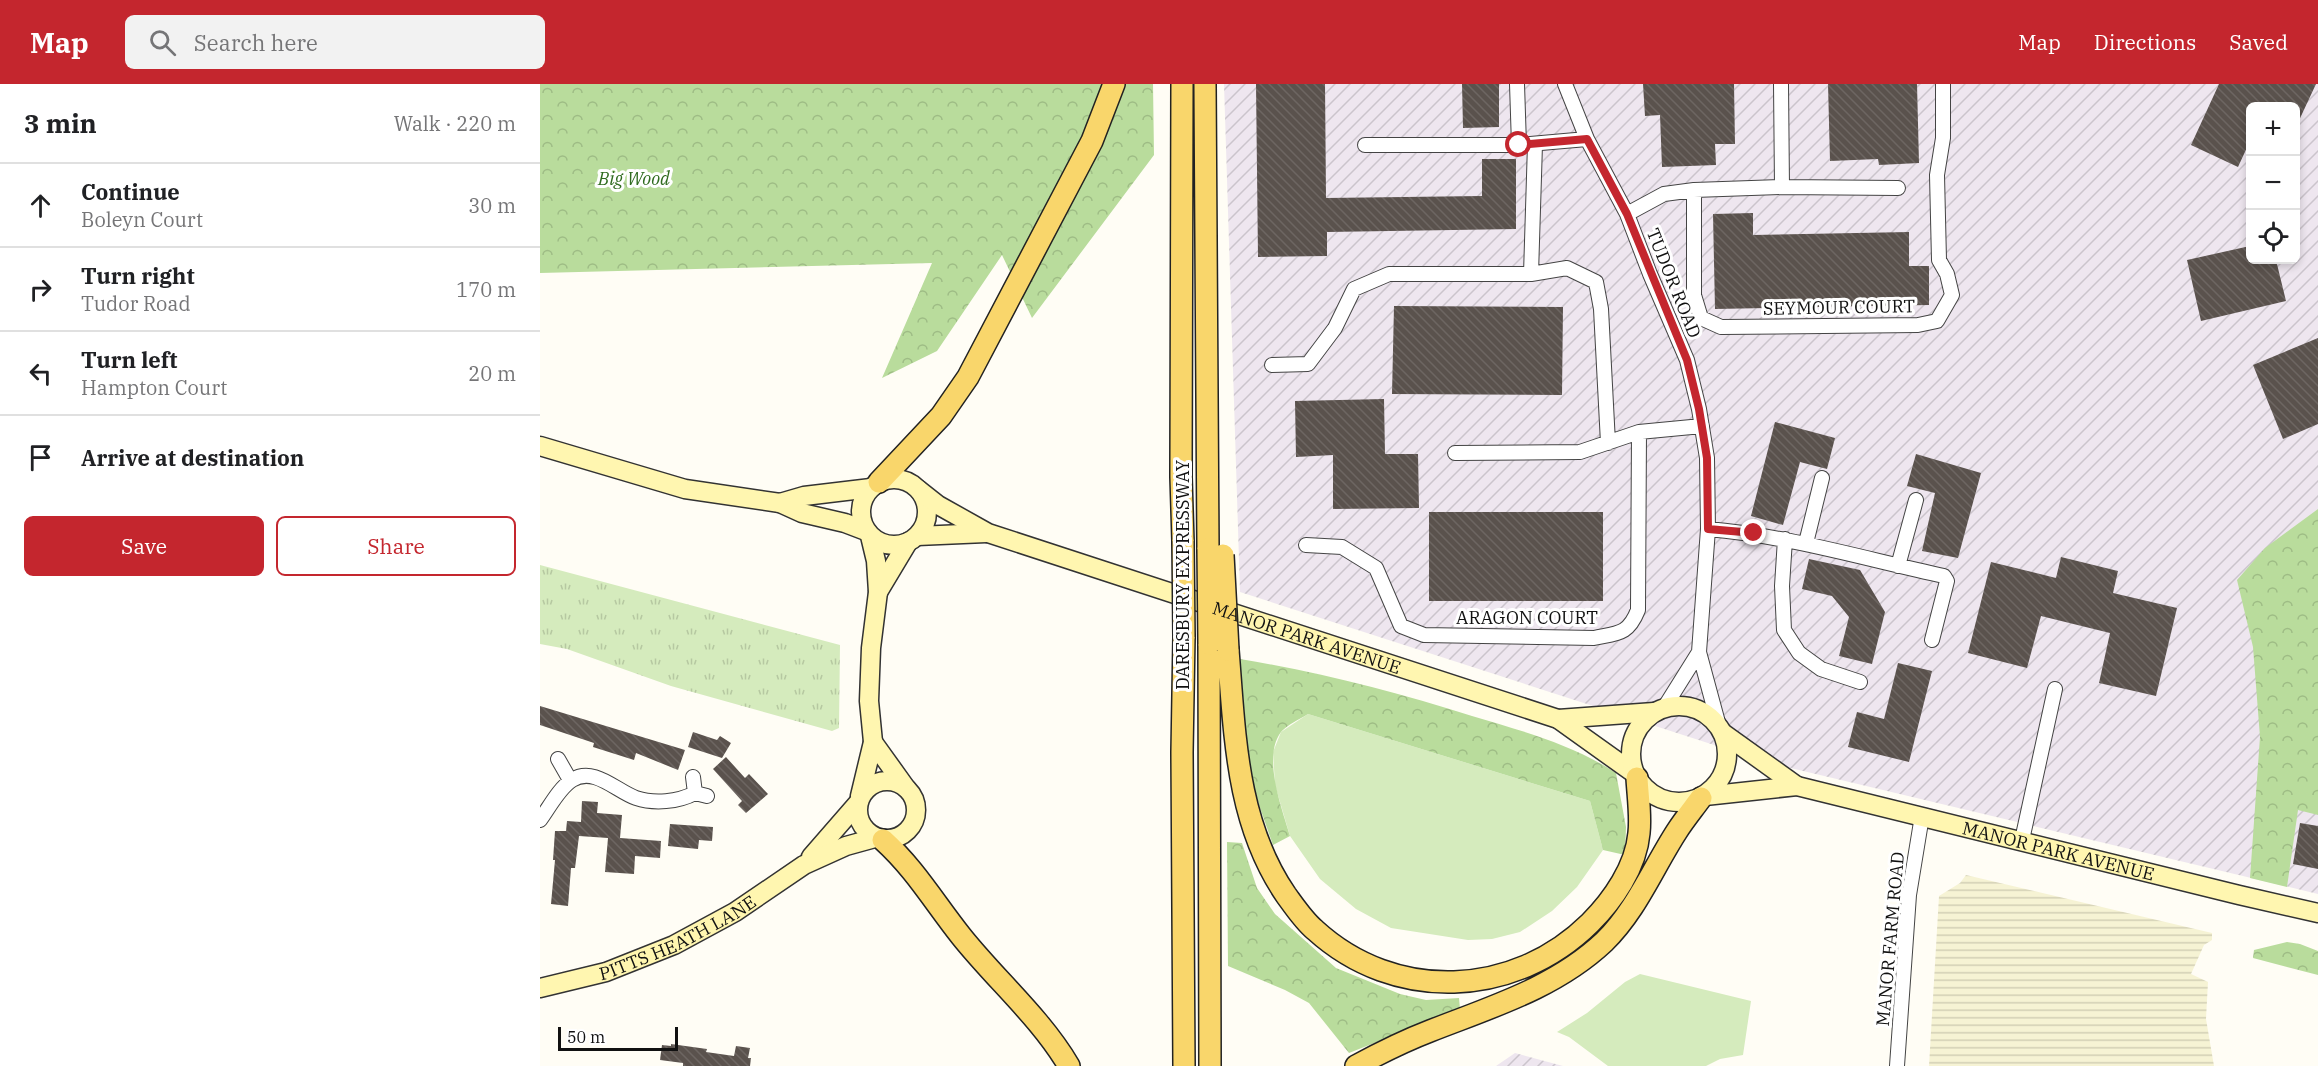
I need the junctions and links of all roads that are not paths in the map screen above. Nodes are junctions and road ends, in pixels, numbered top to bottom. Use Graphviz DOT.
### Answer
graph roads {
  1 [pos="1114,84"];
  2 [pos="1182,84"];
  3 [pos="1205,84"];
  4 [pos="1517,84"];
  5 [pos="1565,84"];
  6 [pos="1781,84"];
  7 [pos="1942,84"];
  8 [pos="1587,139"];
  9 [pos="1535,144"];
  10 [pos="1365,145"];
  11 [pos="1519,145"];
  12 [pos="1782,187"];
  13 [pos="1898,188"];
  14 [pos="1694,189"];
  15 [pos="1627,214"];
  16 [pos="1531,274"];
  17 [pos="1272,366"];
  18 [pos="1702,426"];
  19 [pos="1639,432"];
  20 [pos="1608,443"];
  21 [pos="540,446"];
  22 [pos="1455,453"];
  23 [pos="1822,478"];
  24 [pos="875,485"];
  25 [pos="919,490"];
  26 [pos="1916,500"];
  27 [pos="780,503"];
  28 [pos="1708,529"];
  29 [pos="868,533"];
  30 [pos="988,533"];
  31 [pos="913,539"];
  32 [pos="1785,539"];
  33 [pos="1806,543"];
  34 [pos="1306,544"];
  35 [pos="1898,566"];
  36 [pos="878,592"];
  37 [pos="1932,640"];
  38 [pos="1218,647"];
  39 [pos="1699,652"];
  40 [pos="1860,682"];
  41 [pos="2055,689"];
  42 [pos="1659,710"];
  43 [pos="1558,719"];
  44 [pos="1721,729"];
  45 [pos="873,742"];
  46 [pos="558,759"];
  47 [pos="1636,776"];
  48 [pos="693,777"];
  49 [pos="570,780"];
  50 [pos="1797,786"];
  51 [pos="906,788"];
  52 [pos="1703,797"];
  53 [pos="859,800"];
  54 [pos="1922,816"];
  55 [pos="540,820"];
  56 [pos="879,839"];
  57 [pos="2022,840"];
  58 [pos="804,865"];
  59 [pos="2318,913"];
  60 [pos="540,988"];
  61 [pos="1069,1066"];
  62 [pos="1184,1066"];
  63 [pos="1210,1066"];
  64 [pos="1356,1066"];
  65 [pos="1897,1066"];
  1 -- 24 [label="main road"];
  2 -- 62 [label="main road, DARESBURY EXPRESSWAY, bridge"];
  3 -- 38 [label="main road, DARESBURY EXPRESSWAY, bridge"];
  4 -- 11 [label="street"];
  5 -- 8 [label="street, TUDOR ROAD"];
  6 -- 12 [label="street"];
  7 -- 14 [label="street, SEYMOUR COURT"];
  8 -- 9 [label="street"];
  8 -- 15 [label="street, TUDOR ROAD"];
  9 -- 11 [label="street"];
  9 -- 16 [label="street"];
  10 -- 11 [label="street"];
  12 -- 13 [label="street"];
  12 -- 14 [label="street"];
  14 -- 15 [label="street"];
  15 -- 18 [label="street, TUDOR ROAD"];
  16 -- 17 [label="street"];
  16 -- 20 [label="street"];
  18 -- 19 [label="street"];
  18 -- 28 [label="street, TUDOR ROAD"];
  19 -- 20 [label="street"];
  19 -- 34 [label="street, ARAGON COURT"];
  20 -- 22 [label="street"];
  21 -- 27 [label="street"];
  23 -- 33 [label="street"];
  24 -- 25 [label="street"];
  24 -- 27 [label="street"];
  24 -- 29 [label="street"];
  25 -- 30 [label="street, MANOR PARK AVENUE"];
  25 -- 31 [label="street"];
  26 -- 35 [label="street"];
  27 -- 29 [label="street"];
  28 -- 32 [label="street"];
  28 -- 39 [label="street, TUDOR ROAD"];
  29 -- 31 [label="street"];
  29 -- 36 [label="street, PITTS HEATH LANE"];
  30 -- 31 [label="street, MANOR PARK AVENUE"];
  30 -- 43 [label="street, MANOR PARK AVENUE"];
  31 -- 36 [label="street, PITTS HEATH LANE"];
  32 -- 33 [label="street"];
  32 -- 40 [label="street"];
  33 -- 35 [label="street"];
  35 -- 37 [label="street"];
  36 -- 45 [label="street, PITTS HEATH LANE"];
  38 -- 47 [label="main road"];
  38 -- 63 [label="main road, DARESBURY EXPRESSWAY"];
  39 -- 42 [label="street, TUDOR ROAD"];
  39 -- 44 [label="street, TUDOR ROAD"];
  41 -- 57 [label="street"];
  42 -- 43 [label="street, MANOR PARK AVENUE"];
  42 -- 44 [label="street"];
  42 -- 47 [label="street"];
  43 -- 47 [label="street, MANOR PARK AVENUE"];
  44 -- 50 [label="street, MANOR PARK AVENUE"];
  44 -- 52 [label="street"];
  45 -- 51 [label="street"];
  45 -- 53 [label="street, PITTS HEATH LANE"];
  46 -- 49 [label="street"];
  47 -- 52 [label="street"];
  48 -- 49 [label="street"];
  49 -- 55 [label="street"];
  50 -- 52 [label="street, MANOR PARK AVENUE"];
  50 -- 54 [label="street, MANOR PARK AVENUE"];
  51 -- 53 [label="street"];
  51 -- 56 [label="street"];
  52 -- 64 [label="main road"];
  53 -- 56 [label="street"];
  53 -- 58 [label="street, PITTS HEATH LANE"];
  54 -- 57 [label="street, MANOR PARK AVENUE"];
  54 -- 65 [label="street, MANOR FARM ROAD"];
  56 -- 58 [label="street, PITTS HEATH LANE"];
  56 -- 61 [label="main road"];
  57 -- 59 [label="street, MANOR PARK AVENUE"];
  58 -- 60 [label="street, PITTS HEATH LANE"];
}
